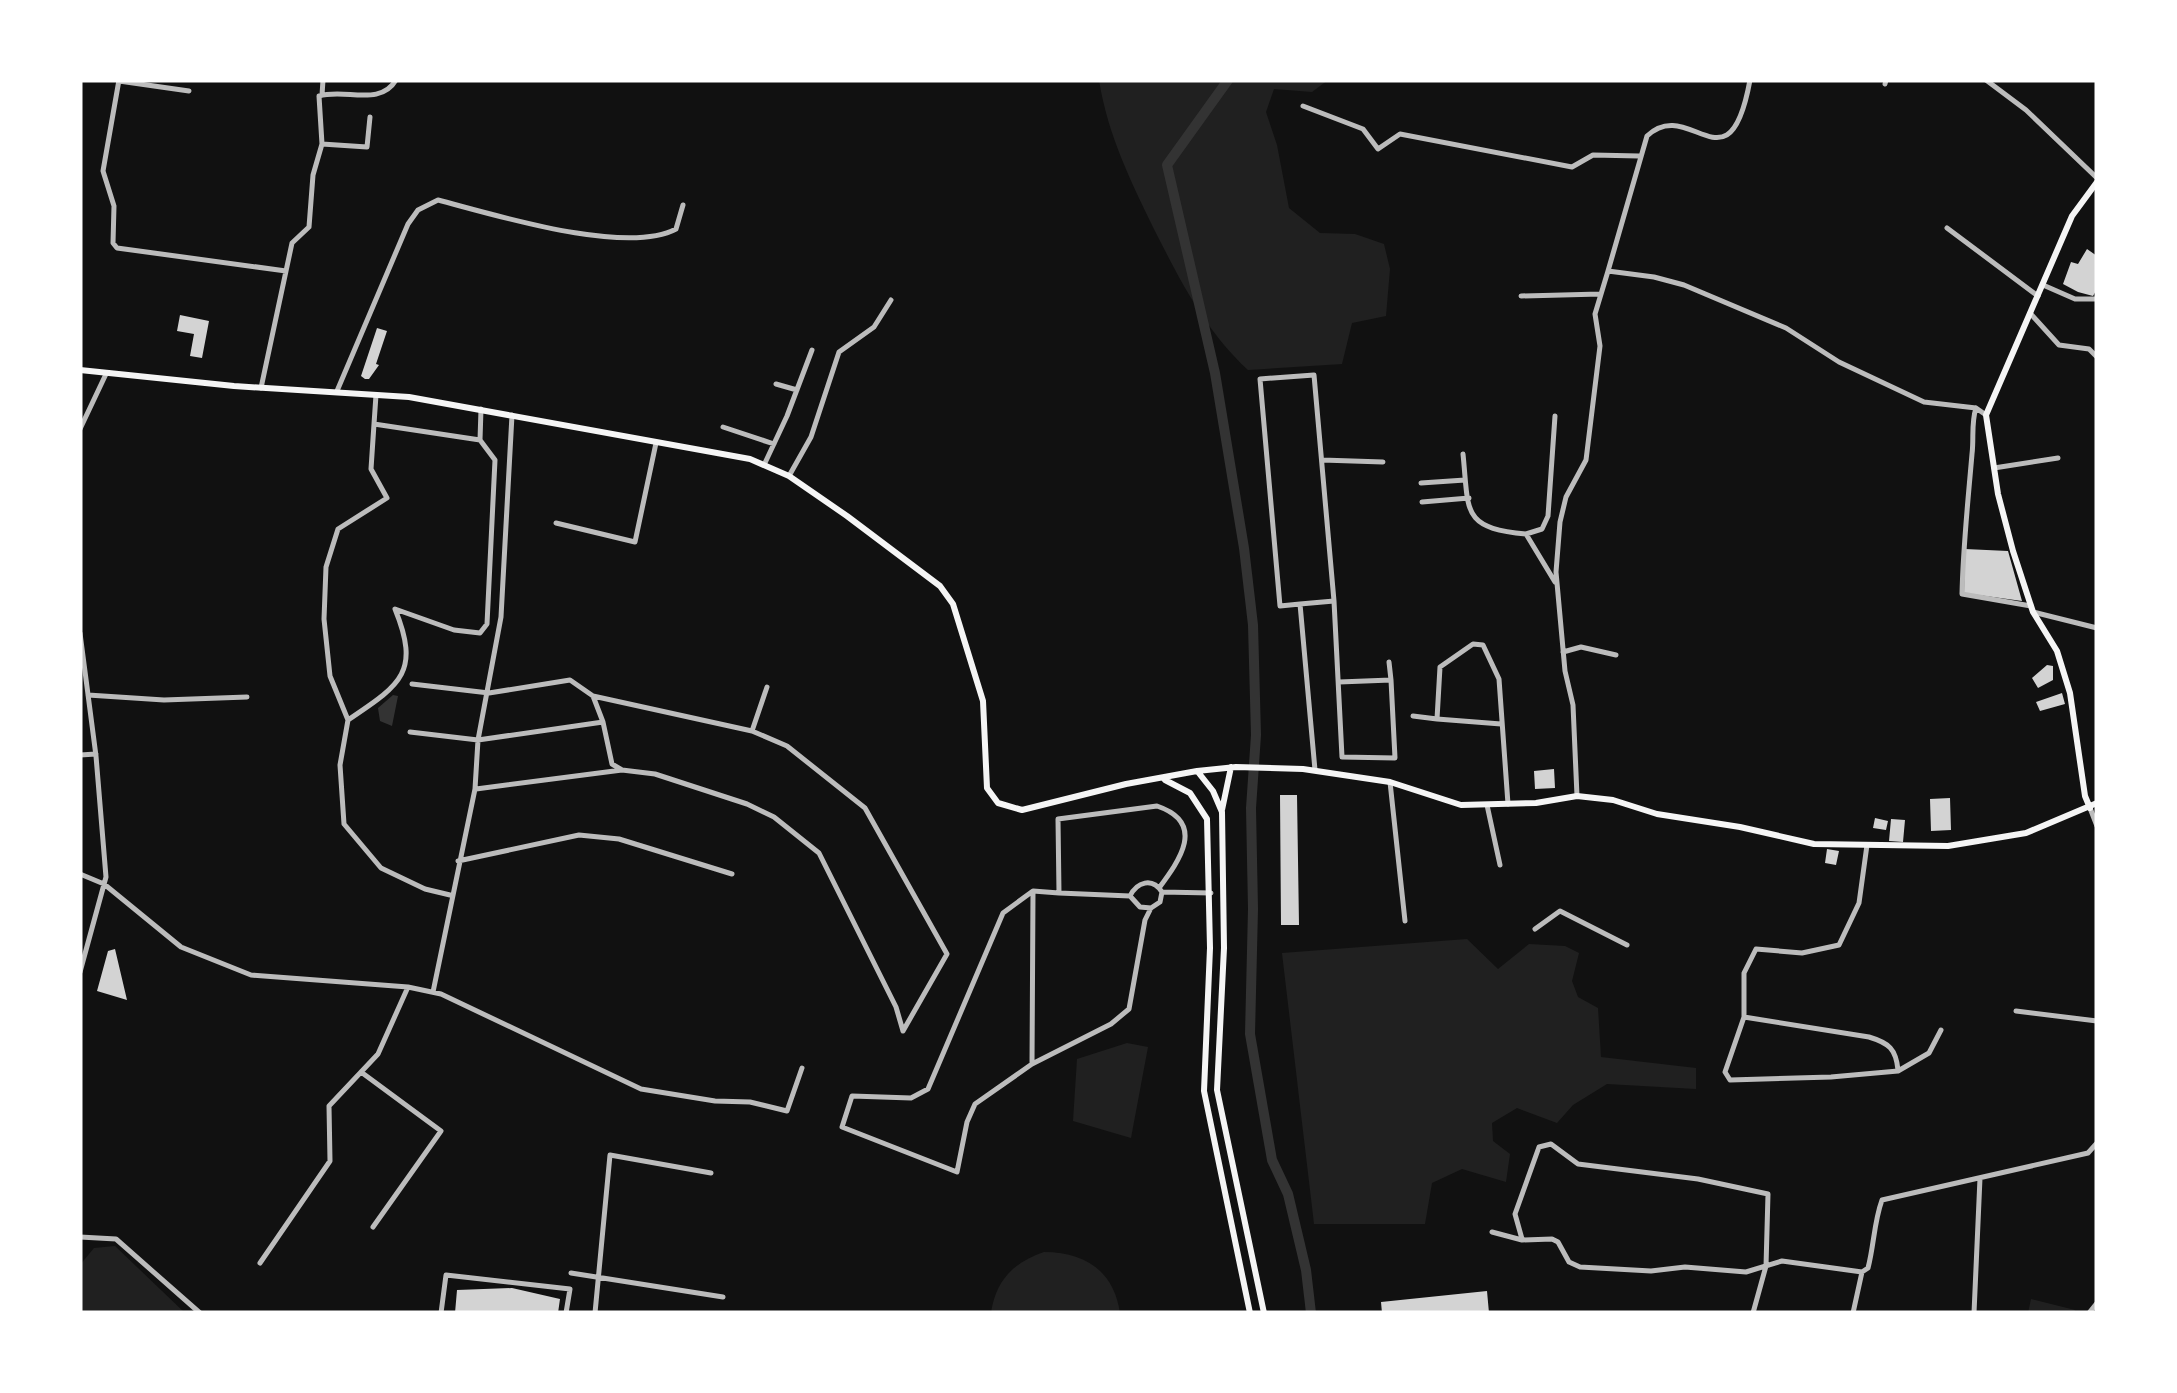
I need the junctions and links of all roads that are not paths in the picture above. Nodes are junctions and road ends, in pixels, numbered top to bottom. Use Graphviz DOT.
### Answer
graph roads {
  1 [pos="119,80"];
  2 [pos="324,80"];
  3 [pos="396,80"];
  4 [pos="1750,80"];
  5 [pos="1986,80"];
  6 [pos="189,92"];
  7 [pos="322,94"];
  8 [pos="1302,106"];
  9 [pos="370,117"];
  10 [pos="322,144"];
  11 [pos="1639,156"];
  12 [pos="2097,180"];
  13 [pos="682,205"];
  14 [pos="1947,228"];
  15 [pos="286,271"];
  16 [pos="1608,271"];
  17 [pos="2043,285"];
  18 [pos="1600,294"];
  19 [pos="1520,296"];
  20 [pos="2038,296"];
  21 [pos="2097,299"];
  22 [pos="891,300"];
  23 [pos="2030,313"];
  24 [pos="812,350"];
  25 [pos="2097,357"];
  26 [pos="80,370"];
  27 [pos="106,374"];
  28 [pos="776,384"];
  29 [pos="261,388"];
  30 [pos="797,390"];
  31 [pos="337,391"];
  32 [pos="376,394"];
  33 [pos="1976,408"];
  34 [pos="481,409"];
  35 [pos="512,415"];
  36 [pos="1986,415"];
  37 [pos="1555,416"];
  38 [pos="374,424"];
  39 [pos="723,427"];
  40 [pos="80,429"];
  41 [pos="480,440"];
  42 [pos="656,443"];
  43 [pos="774,444"];
  44 [pos="1462,454"];
  45 [pos="2058,458"];
  46 [pos="1322,460"];
  47 [pos="1382,462"];
  48 [pos="764,465"];
  49 [pos="1994,468"];
  50 [pos="789,476"];
  51 [pos="1466,480"];
  52 [pos="1421,484"];
  53 [pos="1469,498"];
  54 [pos="1422,502"];
  55 [pos="556,523"];
  56 [pos="1526,534"];
  57 [pos="1556,585"];
  58 [pos="1334,601"];
  59 [pos="1300,604"];
  60 [pos="2032,609"];
  61 [pos="2097,628"];
  62 [pos="80,633"];
  63 [pos="1563,652"];
  64 [pos="1616,654"];
  65 [pos="1390,662"];
  66 [pos="1391,680"];
  67 [pos="1340,682"];
  68 [pos="412,684"];
  69 [pos="766,687"];
  70 [pos="488,693"];
  71 [pos="88,695"];
  72 [pos="593,696"];
  73 [pos="247,697"];
  74 [pos="1413,716"];
  75 [pos="1437,719"];
  76 [pos="348,720"];
  77 [pos="603,722"];
  78 [pos="1501,724"];
  79 [pos="410,732"];
  80 [pos="752,732"];
  81 [pos="478,740"];
  82 [pos="96,754"];
  83 [pos="80,756"];
  84 [pos="1234,767"];
  85 [pos="622,770"];
  86 [pos="1315,770"];
  87 [pos="1197,771"];
  88 [pos="1160,778"];
  89 [pos="1390,782"];
  90 [pos="475,789"];
  91 [pos="1577,796"];
  92 [pos="1487,804"];
  93 [pos="1508,804"];
  94 [pos="2094,806"];
  95 [pos="1222,812"];
  96 [pos="2097,826"];
  97 [pos="1867,845"];
  98 [pos="458,860"];
  99 [pos="1500,865"];
  100 [pos="80,874"];
  101 [pos="732,874"];
  102 [pos="104,884"];
  103 [pos="1033,890"];
  104 [pos="1161,890"];
  105 [pos="1060,892"];
  106 [pos="1211,893"];
  107 [pos="450,895"];
  108 [pos="1130,896"];
  109 [pos="1151,908"];
  110 [pos="1405,921"];
  111 [pos="1535,929"];
  112 [pos="1627,945"];
  113 [pos="80,972"];
  114 [pos="408,987"];
  115 [pos="432,992"];
  116 [pos="1207,996"];
  117 [pos="1221,998"];
  118 [pos="2016,1011"];
  119 [pos="1744,1018"];
  120 [pos="2097,1021"];
  121 [pos="1940,1030"];
  122 [pos="1032,1064"];
  123 [pos="802,1068"];
  124 [pos="1898,1071"];
  125 [pos="361,1072"];
  126 [pos="2097,1143"];
  127 [pos="712,1174"];
  128 [pos="1980,1178"];
  129 [pos="373,1227"];
  130 [pos="1492,1232"];
  131 [pos="80,1237"];
  132 [pos="1522,1240"];
  133 [pos="260,1263"];
  134 [pos="1766,1266"];
  135 [pos="1862,1272"];
  136 [pos="571,1273"];
  137 [pos="598,1278"];
  138 [pos="723,1297"];
  139 [pos="2097,1303"];
  140 [pos="200,1313"];
  141 [pos="442,1313"];
  142 [pos="566,1313"];
  143 [pos="595,1313"];
  144 [pos="1250,1313"];
  145 [pos="1264,1313"];
  146 [pos="1753,1313"];
  147 [pos="1852,1313"];
  148 [pos="1974,1313"];
  149 [pos="2089,1313"];
  1 -- 6 [label="street"];
  1 -- 15 [label="street"];
  2 -- 7 [label="street"];
  3 -- 7 [label="street"];
  4 -- 11 [label="street"];
  5 -- 12 [label="street"];
  7 -- 10 [label="street"];
  8 -- 11 [label="street"];
  9 -- 10 [label="street"];
  10 -- 15 [label="street"];
  11 -- 16 [label="street"];
  12 -- 17 [label="main road"];
  13 -- 31 [label="street"];
  14 -- 20 [label="street"];
  15 -- 29 [label="street"];
  16 -- 18 [label="street"];
  16 -- 33 [label="street"];
  17 -- 20 [label="main road"];
  17 -- 21 [label="street"];
  18 -- 19 [label="street"];
  18 -- 57 [label="street"];
  20 -- 23 [label="main road"];
  22 -- 50 [label="street"];
  23 -- 25 [label="street"];
  23 -- 36 [label="main road"];
  24 -- 30 [label="street"];
  26 -- 27 [label="main road"];
  27 -- 29 [label="main road"];
  27 -- 40 [label="street"];
  28 -- 30 [label="street"];
  29 -- 31 [label="main road"];
  30 -- 43 [label="street"];
  31 -- 32 [label="main road"];
  32 -- 34 [label="main road"];
  32 -- 38 [label="street"];
  33 -- 36 [label="street"];
  33 -- 60 [label="street"];
  34 -- 35 [label="main road"];
  34 -- 41 [label="street"];
  35 -- 42 [label="main road"];
  35 -- 70 [label="street"];
  36 -- 49 [label="main road"];
  37 -- 56 [label="street"];
  38 -- 41 [label="street"];
  38 -- 76 [label="street"];
  39 -- 43 [label="street"];
  41 -- 76 [label="street"];
  42 -- 48 [label="main road"];
  42 -- 55 [label="street"];
  43 -- 48 [label="street"];
  44 -- 51 [label="street"];
  45 -- 49 [label="street"];
  46 -- 47 [label="street"];
  46 -- 58 [label="street"];
  46 -- 59 [label="street"];
  48 -- 50 [label="main road"];
  49 -- 60 [label="main road"];
  50 -- 88 [label="main road"];
  51 -- 52 [label="street"];
  51 -- 53 [label="street"];
  53 -- 54 [label="street"];
  53 -- 56 [label="street"];
  56 -- 57 [label="street"];
  57 -- 63 [label="street"];
  58 -- 59 [label="street"];
  58 -- 67 [label="street"];
  59 -- 86 [label="street"];
  60 -- 61 [label="street"];
  60 -- 94 [label="main road"];
  62 -- 71 [label="street"];
  63 -- 64 [label="street"];
  63 -- 91 [label="street"];
  65 -- 66 [label="street"];
  66 -- 67 [label="street"];
  66 -- 67 [label="street"];
  68 -- 70 [label="street"];
  69 -- 80 [label="street"];
  70 -- 72 [label="street"];
  70 -- 81 [label="street"];
  71 -- 73 [label="street"];
  71 -- 82 [label="street"];
  72 -- 77 [label="street"];
  72 -- 80 [label="street"];
  74 -- 75 [label="street"];
  75 -- 78 [label="street"];
  75 -- 78 [label="street"];
  76 -- 107 [label="street"];
  77 -- 81 [label="street"];
  77 -- 85 [label="street"];
  78 -- 93 [label="street"];
  79 -- 81 [label="street"];
  80 -- 85 [label="street"];
  81 -- 90 [label="street"];
  82 -- 83 [label="street"];
  82 -- 102 [label="street"];
  84 -- 86 [label="main road"];
  84 -- 87 [label="main road"];
  84 -- 95 [label="main road"];
  85 -- 90 [label="street"];
  86 -- 89 [label="main road"];
  87 -- 88 [label="main road"];
  87 -- 95 [label="main road"];
  88 -- 106 [label="main road"];
  89 -- 92 [label="main road"];
  89 -- 110 [label="street"];
  90 -- 98 [label="street"];
  91 -- 93 [label="main road"];
  91 -- 97 [label="main road"];
  92 -- 93 [label="main road"];
  92 -- 99 [label="street"];
  94 -- 96 [label="street"];
  94 -- 97 [label="main road"];
  95 -- 117 [label="main road"];
  97 -- 119 [label="street"];
  98 -- 101 [label="street"];
  98 -- 107 [label="street"];
  100 -- 102 [label="street"];
  102 -- 113 [label="street"];
  102 -- 114 [label="street"];
  103 -- 105 [label="street"];
  103 -- 122 [label="street"];
  103 -- 122 [label="street"];
  104 -- 105 [label="street"];
  104 -- 106 [label="street"];
  104 -- 108 [label="street"];
  104 -- 109 [label="street"];
  105 -- 108 [label="street"];
  106 -- 116 [label="main road"];
  107 -- 115 [label="street"];
  108 -- 109 [label="street"];
  109 -- 122 [label="street"];
  111 -- 112 [label="street"];
  114 -- 115 [label="street"];
  114 -- 125 [label="street"];
  115 -- 123 [label="street"];
  116 -- 117 [label="main road"];
  116 -- 144 [label="main road"];
  117 -- 145 [label="main road"];
  118 -- 120 [label="street"];
  119 -- 124 [label="street"];
  119 -- 124 [label="street"];
  121 -- 124 [label="street"];
  125 -- 129 [label="street"];
  125 -- 133 [label="street"];
  126 -- 128 [label="street"];
  127 -- 137 [label="street"];
  128 -- 135 [label="street"];
  128 -- 148 [label="street"];
  130 -- 132 [label="street"];
  131 -- 140 [label="street"];
  132 -- 134 [label="street"];
  132 -- 134 [label="street"];
  134 -- 135 [label="street"];
  134 -- 146 [label="street"];
  135 -- 147 [label="street"];
  136 -- 137 [label="street"];
  137 -- 138 [label="street"];
  137 -- 143 [label="street"];
  139 -- 149 [label="street"];
  141 -- 142 [label="street"];
}
